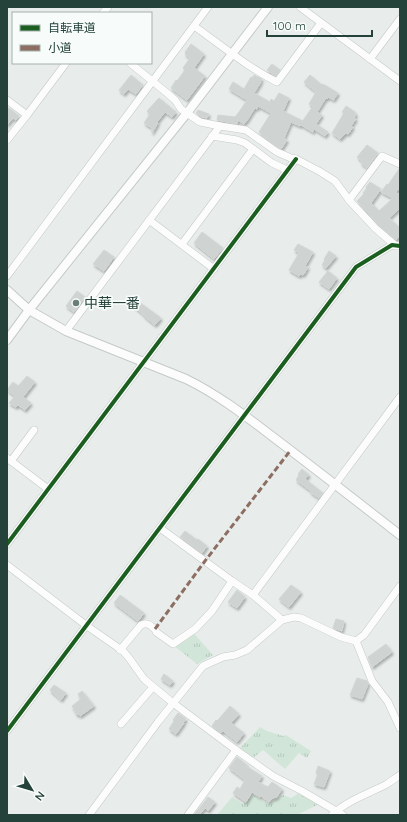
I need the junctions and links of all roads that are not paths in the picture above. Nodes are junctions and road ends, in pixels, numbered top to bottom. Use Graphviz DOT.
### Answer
graph roads {
  1 [pos="208,7"];
  2 [pos="268,7"];
  3 [pos="300,7"];
  4 [pos="400,19"];
  5 [pos="321,23"];
  6 [pos="194,26"];
  7 [pos="232,54"];
  8 [pos="370,59"];
  9 [pos="65,64"];
  10 [pos="131,64"];
  11 [pos="152,81"];
  12 [pos="400,82"];
  13 [pos="7,100"];
  14 [pos="187,113"];
  15 [pos="28,115"];
  16 [pos="220,126"];
  17 [pos="212,136"];
  18 [pos="7,140"];
  19 [pos="253,149"];
  20 [pos="296,159"];
  21 [pos="400,164"];
  22 [pos="287,170"];
  23 [pos="349,200"];
  24 [pos="149,220"];
  25 [pos="182,244"];
  26 [pos="398,246"];
  27 [pos="214,269"];
  28 [pos="7,276"];
  29 [pos="7,290"];
  30 [pos="29,310"];
  31 [pos="66,331"];
  32 [pos="7,340"];
  33 [pos="144,362"];
  34 [pos="400,397"];
  35 [pos="244,416"];
  36 [pos="34,430"];
  37 [pos="9,459"];
  38 [pos="335,484"];
  39 [pos="48,489"];
  40 [pos="160,528"];
  41 [pos="400,534"];
  42 [pos="7,544"];
  43 [pos="7,565"];
  44 [pos="232,581"];
  45 [pos="400,586"];
  46 [pos="253,595"];
  47 [pos="282,620"];
  48 [pos="87,626"];
  49 [pos="356,641"];
  50 [pos="120,650"];
  51 [pos="153,687"];
  52 [pos="173,703"];
  53 [pos="121,724"];
  54 [pos="400,728"];
  55 [pos="7,732"];
  56 [pos="236,750"];
  57 [pos="400,775"];
  58 [pos="334,813"];
  59 [pos="89,815"];
  60 [pos="188,815"];
  61 [pos="343,815"];
  1 -- 6 [label="street"];
  2 -- 7 [label="street"];
  3 -- 5 [label="street"];
  4 -- 8 [label="street"];
  5 -- 7 [label="street"];
  5 -- 8 [label="street"];
  6 -- 7 [label="street"];
  6 -- 11 [label="street"];
  7 -- 14 [label="street"];
  8 -- 12 [label="street"];
  9 -- 15 [label="street"];
  10 -- 11 [label="street"];
  11 -- 14 [label="street"];
  11 -- 28 [label="street"];
  13 -- 15 [label="street"];
  14 -- 16 [label="street"];
  14 -- 30 [label="street"];
  15 -- 18 [label="street"];
  16 -- 17 [label="street"];
  16 -- 20 [label="street"];
  17 -- 19 [label="street"];
  17 -- 24 [label="street"];
  19 -- 22 [label="street"];
  19 -- 25 [label="street"];
  20 -- 22 [label="street"];
  20 -- 23 [label="street"];
  21 -- 23 [label="street"];
  22 -- 27 [label="street"];
  23 -- 26 [label="street"];
  24 -- 25 [label="street"];
  24 -- 31 [label="street"];
  25 -- 27 [label="street"];
  26 -- 35 [label="street"];
  27 -- 33 [label="street"];
  29 -- 30 [label="street"];
  30 -- 31 [label="street"];
  30 -- 32 [label="street"];
  31 -- 33 [label="street"];
  33 -- 35 [label="street"];
  33 -- 39 [label="street"];
  34 -- 38 [label="street"];
  35 -- 38 [label="street"];
  35 -- 40 [label="street"];
  36 -- 37 [label="street"];
  37 -- 39 [label="street"];
  38 -- 41 [label="street"];
  38 -- 46 [label="street"];
  39 -- 42 [label="street"];
  40 -- 44 [label="street"];
  40 -- 48 [label="street"];
  43 -- 48 [label="street"];
  44 -- 46 [label="street"];
  44 -- 50 [label="street"];
  45 -- 49 [label="street"];
  46 -- 47 [label="street"];
  47 -- 49 [label="street"];
  47 -- 52 [label="street"];
  48 -- 50 [label="street"];
  48 -- 55 [label="street"];
  49 -- 54 [label="street"];
  50 -- 51 [label="street"];
  51 -- 52 [label="street"];
  51 -- 53 [label="street"];
  52 -- 56 [label="street"];
  52 -- 59 [label="street"];
  56 -- 58 [label="street"];
  56 -- 60 [label="street"];
  57 -- 58 [label="street"];
  58 -- 61 [label="street"];
}
